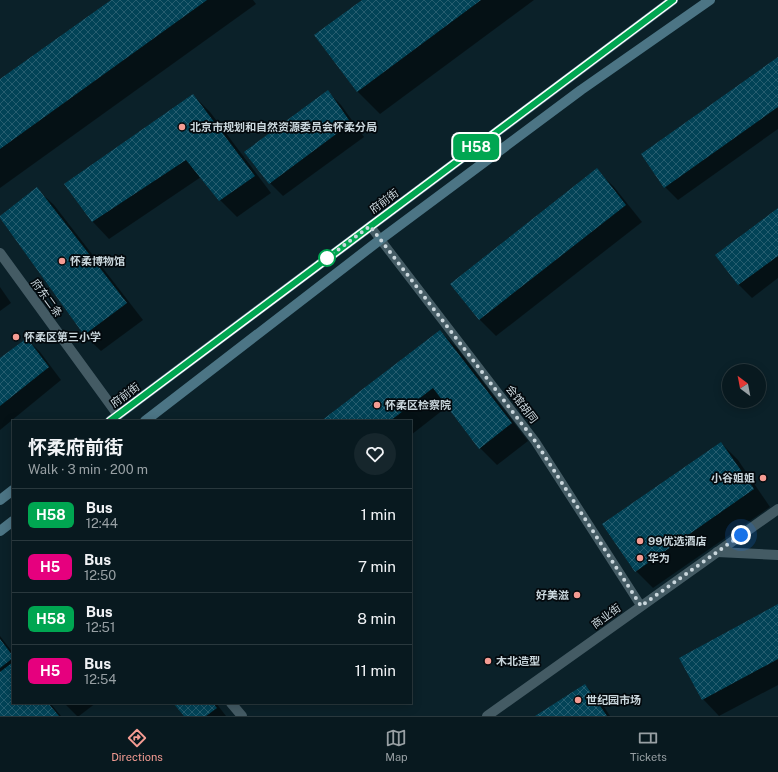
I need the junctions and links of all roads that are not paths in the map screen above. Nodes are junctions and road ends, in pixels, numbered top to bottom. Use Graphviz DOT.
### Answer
graph roads {
  1 [pos="673,0"];
  2 [pos="710,0"];
  3 [pos="370,226"];
  4 [pos="381,238"];
  5 [pos="0,253"];
  6 [pos="114,418"];
  7 [pos="146,420"];
  8 [pos="12,491"];
  9 [pos="0,500"];
  10 [pos="778,509"];
  11 [pos="12,522"];
  12 [pos="0,530"];
  13 [pos="717,552"];
  14 [pos="778,556"];
  15 [pos="641,606"];
  16 [pos="232,704"];
  17 [pos="242,716"];
  18 [pos="487,716"];
  1 -- 3 [label="main road, 府前街"];
  2 -- 4 [label="main road"];
  3 -- 4 [label="lane, 会馆胡同"];
  3 -- 6 [label="main road, 府前街"];
  4 -- 7 [label="main road"];
  4 -- 15 [label="lane, 会馆胡同"];
  5 -- 6 [label="street, 府东二条"];
  8 -- 9 [label="main road"];
  10 -- 13 [label="street, 商业街"];
  11 -- 12 [label="main road"];
  13 -- 14 [label="street"];
  13 -- 15 [label="street, 商业街"];
  15 -- 18 [label="street, 商业街"];
  16 -- 17 [label="street"];
}
